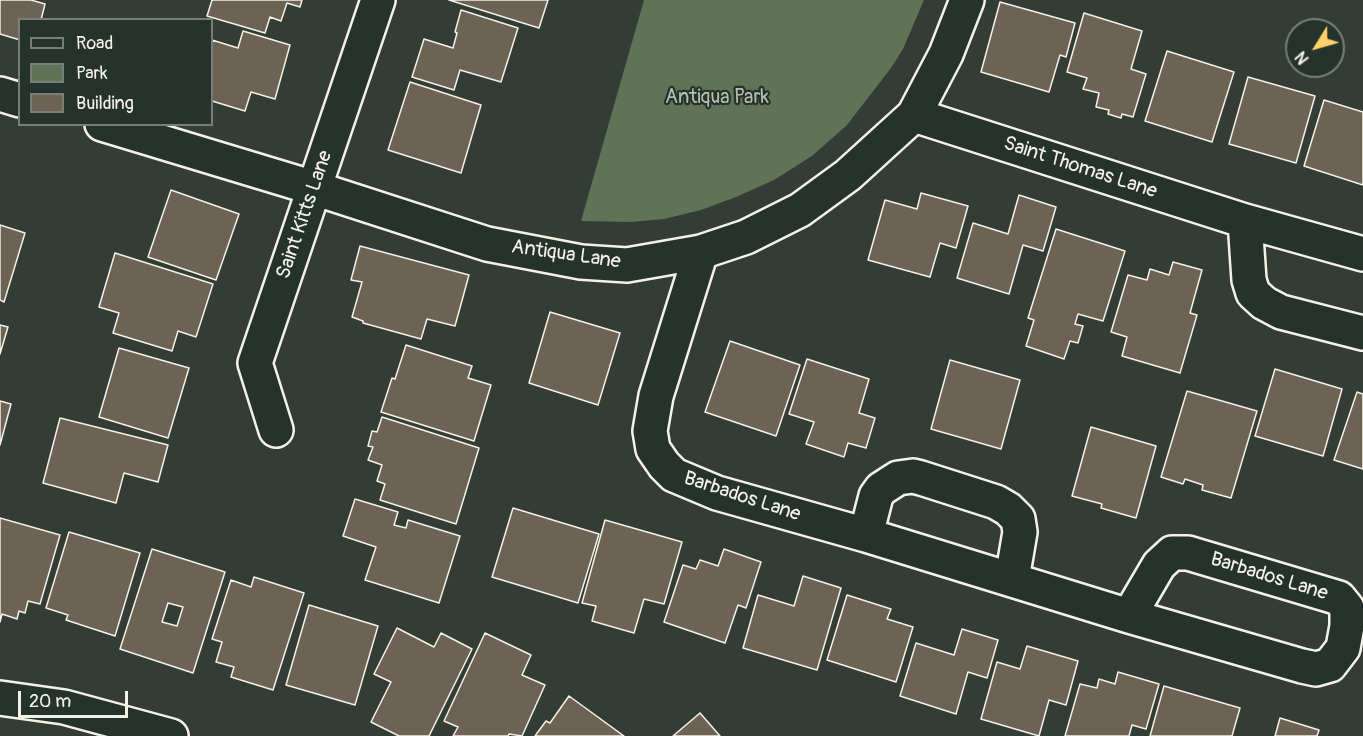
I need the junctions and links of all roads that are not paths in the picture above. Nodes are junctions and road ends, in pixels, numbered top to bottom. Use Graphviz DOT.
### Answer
graph roads {
  1 [pos="378,0"];
  2 [pos="967,0"];
  3 [pos="0,94"];
  4 [pos="18,99"];
  5 [pos="914,115"];
  6 [pos="109,126"];
  7 [pos="314,188"];
  8 [pos="1245,221"];
  9 [pos="701,252"];
  10 [pos="1363,254"];
  11 [pos="1363,333"];
  12 [pos="276,430"];
  13 [pos="866,535"];
  14 [pos="1012,579"];
  15 [pos="1129,616"];
  16 [pos="0,699"];
  17 [pos="171,736"];
  1 -- 7 [label="street, Saint Kitts Lane"];
  2 -- 5 [label="street, Antiqua Lane"];
  3 -- 4 [label="street"];
  5 -- 8 [label="street, Saint Thomas Lane"];
  5 -- 9 [label="street, Antiqua Lane"];
  6 -- 7 [label="street, Antiqua Lane"];
  7 -- 9 [label="street, Antiqua Lane"];
  7 -- 12 [label="street, Saint Kitts Lane"];
  8 -- 10 [label="street, Saint Thomas Lane"];
  8 -- 11 [label="street"];
  9 -- 13 [label="street, Barbados Lane"];
  13 -- 14 [label="street, Barbados Lane"];
  13 -- 14 [label="street"];
  14 -- 15 [label="street, Barbados Lane"];
  15 -- 15 [label="street, Barbados Lane"];
  16 -- 17 [label="street"];
}
